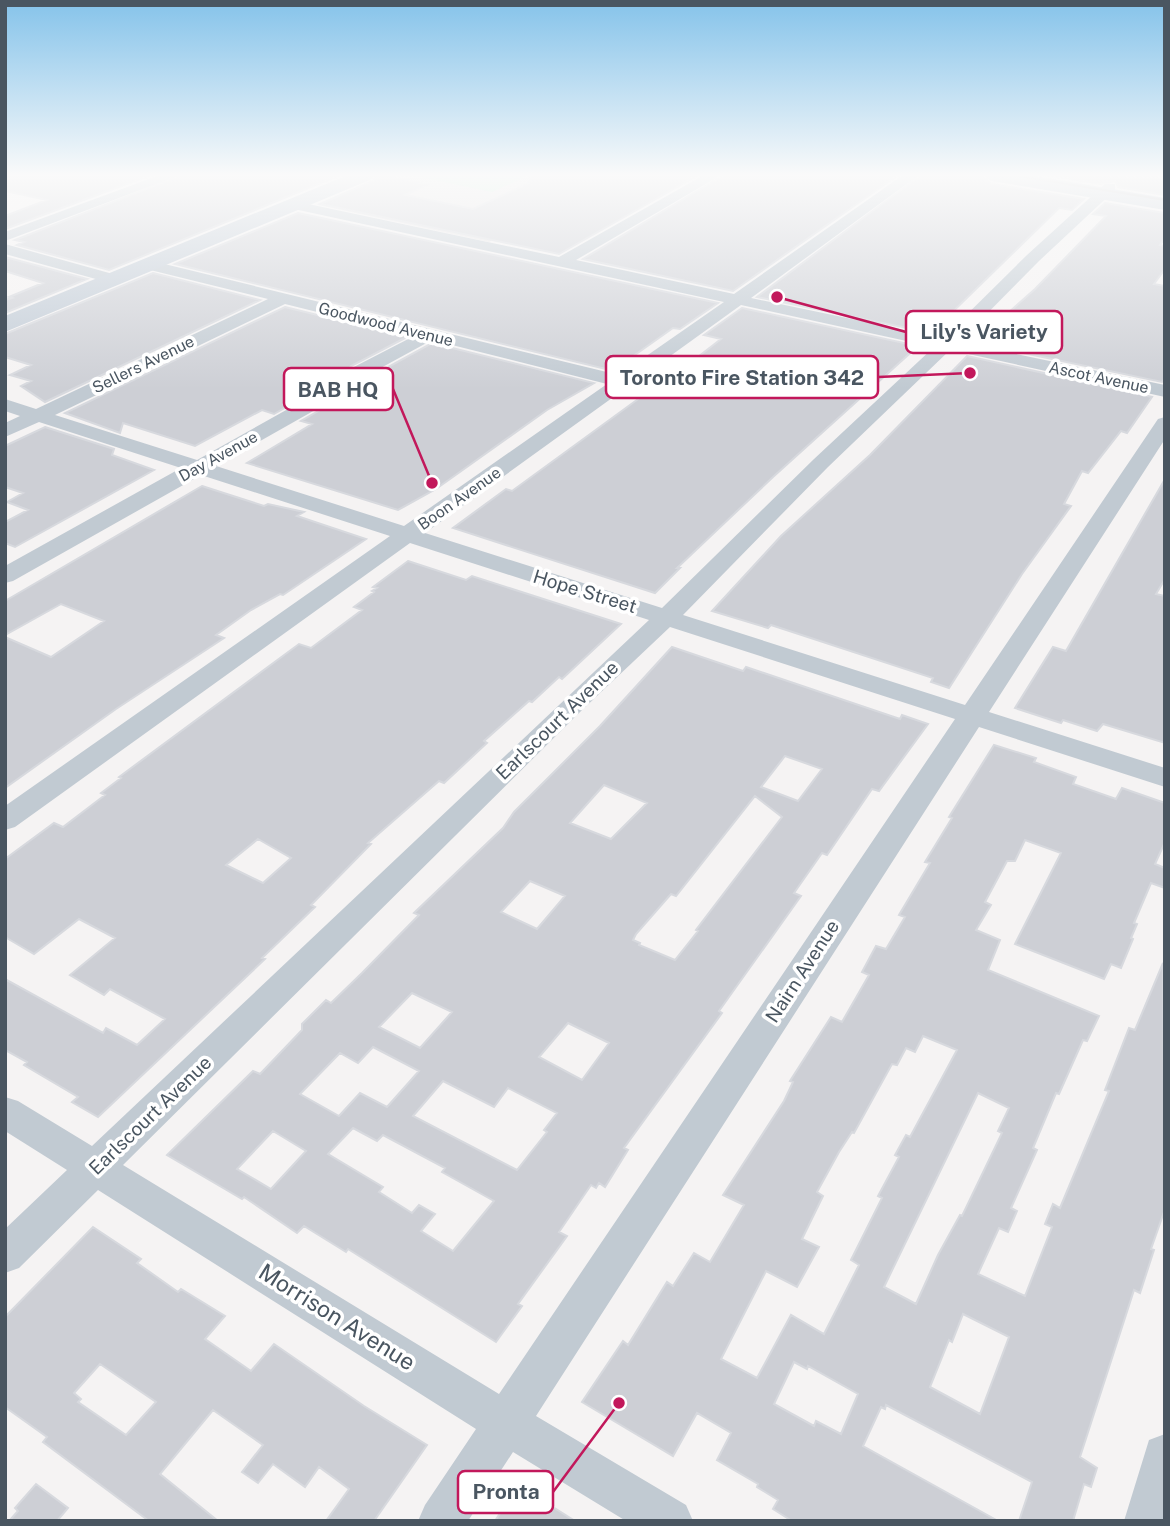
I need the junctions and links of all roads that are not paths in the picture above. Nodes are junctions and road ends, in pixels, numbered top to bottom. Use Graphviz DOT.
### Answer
graph roads {
  1 [pos="194,246"];
  2 [pos="483,246"];
  3 [pos="589,246"];
  4 [pos="814,246"];
  5 [pos="1046,246"];
  6 [pos="5,249"];
  7 [pos="560,263"];
  8 [pos="148,265"];
  9 [pos="114,279"];
  10 [pos="282,299"];
  11 [pos="738,300"];
  12 [pos="5,325"];
  13 [pos="428,335"];
  14 [pos="946,345"];
  15 [pos="623,382"];
  16 [pos="1165,391"];
  17 [pos="5,405"];
  18 [pos="37,416"];
  19 [pos="1165,423"];
  20 [pos="5,431"];
  21 [pos="197,468"];
  22 [pos="408,535"];
  23 [pos="5,576"];
  24 [pos="667,617"];
  25 [pos="971,715"];
  26 [pos="1165,778"];
  27 [pos="5,820"];
  28 [pos="5,1112"];
  29 [pos="96,1168"];
  30 [pos="5,1255"];
  31 [pos="505,1422"];
  32 [pos="1165,1456"];
  33 [pos="441,1521"];
  34 [pos="670,1521"];
  35 [pos="1147,1521"];
  1 -- 8 [label="main road"];
  2 -- 7 [label="street, Ascot Avenue"];
  3 -- 7 [label="street"];
  4 -- 11 [label="street, Boon Avenue"];
  5 -- 14 [label="street, Earlscourt Avenue"];
  6 -- 9 [label="street"];
  7 -- 11 [label="street, Ascot Avenue"];
  8 -- 9 [label="main road"];
  8 -- 10 [label="street, Goodwood Avenue"];
  9 -- 12 [label="main road"];
  10 -- 13 [label="street, Goodwood Avenue"];
  10 -- 18 [label="street, Sellers Avenue"];
  11 -- 14 [label="street, Ascot Avenue"];
  11 -- 15 [label="street, Boon Avenue"];
  13 -- 15 [label="street, Goodwood Avenue"];
  13 -- 21 [label="street, Day Avenue"];
  14 -- 16 [label="street, Ascot Avenue"];
  14 -- 24 [label="street, Earlscourt Avenue"];
  15 -- 22 [label="street, Boon Avenue"];
  17 -- 18 [label="street, Hope Street"];
  18 -- 20 [label="street, Sellers Avenue"];
  18 -- 21 [label="street, Hope Street"];
  19 -- 25 [label="street, Nairn Avenue"];
  21 -- 22 [label="street, Hope Street"];
  21 -- 23 [label="street, Day Avenue"];
  22 -- 24 [label="street, Hope Street"];
  22 -- 27 [label="street, Boon Avenue"];
  24 -- 25 [label="street, Hope Street"];
  24 -- 29 [label="street, Earlscourt Avenue"];
  25 -- 26 [label="street, Hope Street"];
  25 -- 31 [label="street, Nairn Avenue"];
  28 -- 29 [label="street, Morrison Avenue"];
  29 -- 30 [label="street, Earlscourt Avenue"];
  29 -- 31 [label="street, Morrison Avenue"];
  31 -- 33 [label="street, Nairn Avenue"];
  31 -- 34 [label="street, Morrison Avenue"];
  32 -- 35 [label="street"];
}
